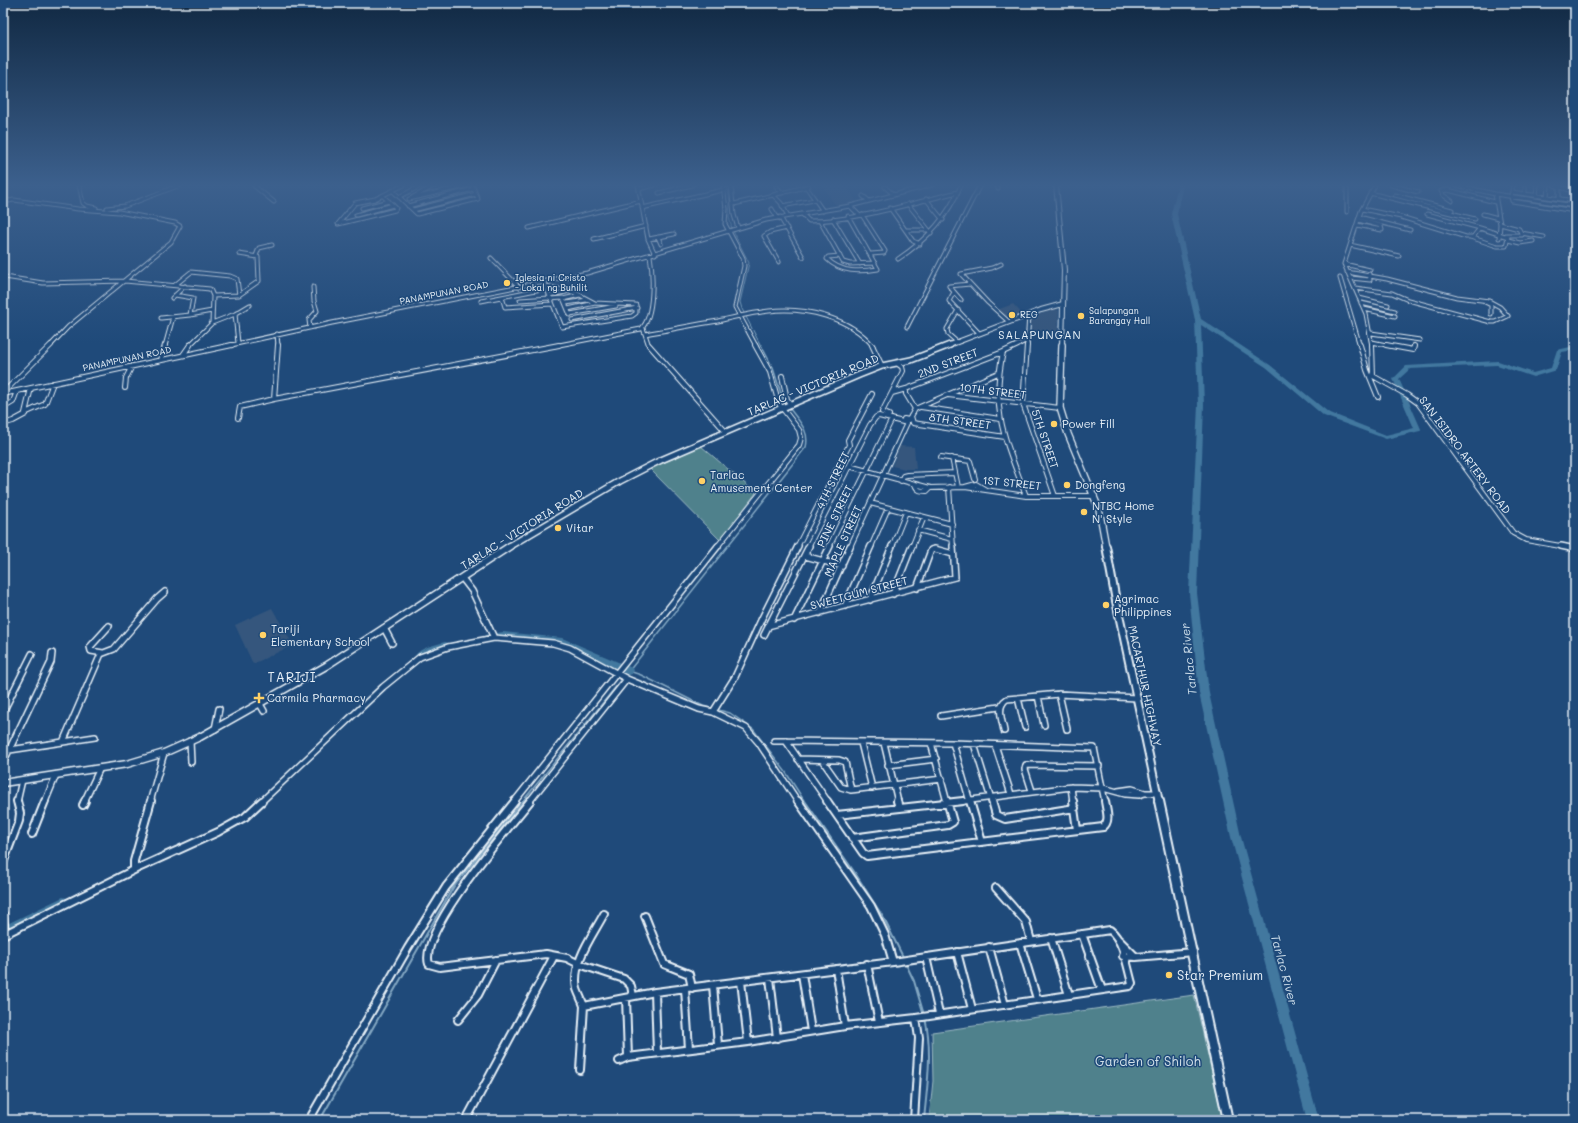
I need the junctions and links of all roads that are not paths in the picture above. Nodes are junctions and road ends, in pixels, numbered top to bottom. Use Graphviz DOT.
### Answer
graph roads {
  1 [pos="173,237"];
  2 [pos="600,237"];
  3 [pos="656,237"];
  4 [pos="658,237"];
  5 [pos="709,237"];
  6 [pos="735,237"];
  7 [pos="765,237"];
  8 [pos="792,237"];
  9 [pos="829,237"];
  10 [pos="844,237"];
  11 [pos="861,237"];
  12 [pos="875,237"];
  13 [pos="911,237"];
  14 [pos="927,237"];
  15 [pos="954,237"];
  16 [pos="1061,237"];
  17 [pos="1352,237"];
  18 [pos="1471,237"];
  19 [pos="594,239"];
  20 [pos="649,239"];
  21 [pos="1508,240"];
  22 [pos="1533,241"];
  23 [pos="272,244"];
  24 [pos="661,244"];
  25 [pos="920,244"];
  26 [pos="1350,246"];
  27 [pos="239,254"];
  28 [pos="655,254"];
  29 [pos="871,254"];
  30 [pos="650,255"];
  31 [pos="256,256"];
  32 [pos="840,256"];
  33 [pos="1399,256"];
  34 [pos="803,257"];
  35 [pos="491,258"];
  36 [pos="898,259"];
  37 [pos="779,262"];
  38 [pos="876,263"];
  39 [pos="860,264"];
  40 [pos="1001,264"];
  41 [pos="1344,264"];
  42 [pos="1347,272"];
  43 [pos="1369,272"];
  44 [pos="5,277"];
  45 [pos="1340,278"];
  46 [pos="1351,278"];
  47 [pos="125,281"];
  48 [pos="544,282"];
  49 [pos="970,284"];
  50 [pos="174,285"];
  51 [pos="185,286"];
  52 [pos="313,287"];
  53 [pos="519,287"];
  54 [pos="546,287"];
  55 [pos="1355,288"];
  56 [pos="508,289"];
  57 [pos="570,292"];
  58 [pos="954,292"];
  59 [pos="518,294"];
  60 [pos="239,295"];
  61 [pos="580,295"];
  62 [pos="213,296"];
  63 [pos="510,296"];
  64 [pos="502,297"];
  65 [pos="549,297"];
  66 [pos="1359,298"];
  67 [pos="563,299"];
  68 [pos="1480,299"];
  69 [pos="520,300"];
  70 [pos="588,300"];
  71 [pos="961,300"];
  72 [pos="481,301"];
  73 [pos="566,303"];
  74 [pos="595,303"];
  75 [pos="1361,303"];
  76 [pos="552,304"];
  77 [pos="626,304"];
  78 [pos="1063,304"];
  79 [pos="250,305"];
  80 [pos="1388,305"];
  81 [pos="521,306"];
  82 [pos="637,308"];
  83 [pos="568,309"];
  84 [pos="1364,309"];
  85 [pos="958,310"];
  86 [pos="212,311"];
  87 [pos="1395,311"];
  88 [pos="235,314"];
  89 [pos="570,314"];
  90 [pos="1491,314"];
  91 [pos="190,315"];
  92 [pos="1029,315"];
  93 [pos="743,316"];
  94 [pos="1395,316"];
  95 [pos="173,317"];
  96 [pos="161,318"];
  97 [pos="572,320"];
  98 [pos="1009,322"];
  99 [pos="212,323"];
  100 [pos="574,325"];
  101 [pos="310,328"];
  102 [pos="643,328"];
  103 [pos="907,328"];
  104 [pos="979,333"];
  105 [pos="1371,333"];
  106 [pos="277,334"];
  107 [pos="645,334"];
  108 [pos="1027,340"];
  109 [pos="1420,340"];
  110 [pos="958,342"];
  111 [pos="1372,342"];
  112 [pos="238,343"];
  113 [pos="1414,346"];
  114 [pos="1003,352"];
  115 [pos="183,355"];
  116 [pos="161,360"];
  117 [pos="898,364"];
  118 [pos="132,366"];
  119 [pos="882,366"];
  120 [pos="998,373"];
  121 [pos="782,376"];
  122 [pos="1371,376"];
  123 [pos="53,383"];
  124 [pos="31,388"];
  125 [pos="125,388"];
  126 [pos="906,389"];
  127 [pos="17,391"];
  128 [pos="892,393"];
  129 [pos="3,394"];
  130 [pos="872,394"];
  131 [pos="948,395"];
  132 [pos="1378,397"];
  133 [pos="274,399"];
  134 [pos="998,402"];
  135 [pos="790,404"];
  136 [pos="1023,404"];
  137 [pos="920,406"];
  138 [pos="3,408"];
  139 [pos="782,408"];
  140 [pos="1060,408"];
  141 [pos="914,409"];
  142 [pos="26,414"];
  143 [pos="238,418"];
  144 [pos="892,419"];
  145 [pos="1000,419"];
  146 [pos="909,420"];
  147 [pos="3,424"];
  148 [pos="726,432"];
  149 [pos="1005,437"];
  150 [pos="941,457"];
  151 [pos="952,458"];
  152 [pos="850,466"];
  153 [pos="867,472"];
  154 [pos="955,473"];
  155 [pos="883,476"];
  156 [pos="975,479"];
  157 [pos="901,480"];
  158 [pos="949,487"];
  159 [pos="958,487"];
  160 [pos="965,487"];
  161 [pos="986,490"];
  162 [pos="1026,496"];
  163 [pos="1055,496"];
  164 [pos="1095,496"];
  165 [pos="870,503"];
  166 [pos="888,508"];
  167 [pos="906,512"];
  168 [pos="924,517"];
  169 [pos="952,524"];
  170 [pos="918,530"];
  171 [pos="952,539"];
  172 [pos="1575,549"];
  173 [pos="953,554"];
  174 [pos="805,556"];
  175 [pos="823,561"];
  176 [pos="842,566"];
  177 [pos="462,578"];
  178 [pos="917,588"];
  179 [pos="165,592"];
  180 [pos="893,594"];
  181 [pos="870,600"];
  182 [pos="845,606"];
  183 [pos="820,613"];
  184 [pos="794,620"];
  185 [pos="109,626"];
  186 [pos="768,626"];
  187 [pos="384,628"];
  188 [pos="764,635"];
  189 [pos="494,638"];
  190 [pos="392,643"];
  191 [pos="103,653"];
  192 [pos="32,654"];
  193 [pos="52,654"];
  194 [pos="622,676"];
  195 [pos="1059,694"];
  196 [pos="1038,696"];
  197 [pos="1018,698"];
  198 [pos="1137,698"];
  199 [pos="260,704"];
  200 [pos="999,707"];
  201 [pos="219,709"];
  202 [pos="3,712"];
  203 [pos="264,712"];
  204 [pos="713,712"];
  205 [pos="941,716"];
  206 [pos="1044,726"];
  207 [pos="1024,727"];
  208 [pos="215,729"];
  209 [pos="1067,729"];
  210 [pos="1004,731"];
  211 [pos="95,737"];
  212 [pos="190,741"];
  213 [pos="774,741"];
  214 [pos="786,741"];
  215 [pos="63,742"];
  216 [pos="862,743"];
  217 [pos="884,743"];
  218 [pos="931,743"];
  219 [pos="954,743"];
  220 [pos="974,744"];
  221 [pos="994,744"];
  222 [pos="10,750"];
  223 [pos="3,751"];
  224 [pos="164,753"];
  225 [pos="798,759"];
  226 [pos="936,759"];
  227 [pos="822,760"];
  228 [pos="191,762"];
  229 [pos="3,763"];
  230 [pos="888,766"];
  231 [pos="1099,766"];
  232 [pos="100,768"];
  233 [pos="56,774"];
  234 [pos="942,779"];
  235 [pos="22,780"];
  236 [pos="3,783"];
  237 [pos="893,786"];
  238 [pos="1071,786"];
  239 [pos="872,788"];
  240 [pos="1102,788"];
  241 [pos="851,790"];
  242 [pos="1032,791"];
  243 [pos="1158,793"];
  244 [pos="1011,794"];
  245 [pos="990,797"];
  246 [pos="970,800"];
  247 [pos="948,802"];
  248 [pos="83,805"];
  249 [pos="899,808"];
  250 [pos="1074,808"];
  251 [pos="837,815"];
  252 [pos="1077,830"];
  253 [pos="32,834"];
  254 [pos="852,838"];
  255 [pos="982,842"];
  256 [pos="3,863"];
  257 [pos="134,869"];
  258 [pos="996,888"];
  259 [pos="3,914"];
  260 [pos="604,914"];
  261 [pos="645,916"];
  262 [pos="4,932"];
  263 [pos="1082,934"];
  264 [pos="1051,938"];
  265 [pos="1118,939"];
  266 [pos="1031,941"];
  267 [pos="1020,943"];
  268 [pos="989,947"];
  269 [pos="957,952"];
  270 [pos="1193,952"];
  271 [pos="554,956"];
  272 [pos="1123,956"];
  273 [pos="926,957"];
  274 [pos="1136,957"];
  275 [pos="496,960"];
  276 [pos="893,962"];
  277 [pos="579,964"];
  278 [pos="867,964"];
  279 [pos="836,969"];
  280 [pos="802,974"];
  281 [pos="770,978"];
  282 [pos="742,981"];
  283 [pos="714,985"];
  284 [pos="688,988"];
  285 [pos="1102,990"];
  286 [pos="655,992"];
  287 [pos="1069,995"];
  288 [pos="630,997"];
  289 [pos="1038,999"];
  290 [pos="1005,1005"];
  291 [pos="584,1006"];
  292 [pos="972,1009"];
  293 [pos="938,1014"];
  294 [pos="916,1018"];
  295 [pos="458,1020"];
  296 [pos="879,1022"];
  297 [pos="844,1026"];
  298 [pos="811,1031"];
  299 [pos="777,1038"];
  300 [pos="748,1042"];
  301 [pos="718,1046"];
  302 [pos="689,1049"];
  303 [pos="657,1053"];
  304 [pos="628,1057"];
  305 [pos="619,1061"];
  306 [pos="580,1070"];
  307 [pos="309,1120"];
  308 [pos="466,1120"];
  309 [pos="914,1120"];
  310 [pos="1228,1120"];
  1 -- 47 [label="street"];
  2 -- 19 [label="street"];
  3 -- 20 [label="street"];
  4 -- 24 [label="street"];
  5 -- 28 [label="street, PANAMPUNAN ROAD"];
  6 -- 93 [label="street"];
  7 -- 37 [label="street"];
  8 -- 34 [label="street"];
  9 -- 32 [label="street"];
  10 -- 39 [label="street"];
  11 -- 29 [label="street"];
  12 -- 29 [label="street"];
  13 -- 25 [label="street"];
  14 -- 25 [label="street"];
  15 -- 103 [label="street"];
  16 -- 78 [label="highway, MACARTHUR HIGHWAY"];
  17 -- 26 [label="street"];
  18 -- 21 [label="street"];
  20 -- 28 [label="street"];
  21 -- 22 [label="street"];
  23 -- 31 [label="street"];
  25 -- 36 [label="street"];
  26 -- 33 [label="street"];
  26 -- 41 [label="street"];
  27 -- 31 [label="street"];
  28 -- 30 [label="street, PANAMPUNAN ROAD"];
  29 -- 38 [label="street"];
  30 -- 48 [label="street, PANAMPUNAN ROAD"];
  30 -- 102 [label="street"];
  31 -- 60 [label="street"];
  32 -- 38 [label="street"];
  32 -- 39 [label="street"];
  35 -- 53 [label="street"];
  38 -- 39 [label="street"];
  40 -- 49 [label="street"];
  41 -- 42 [label="street"];
  41 -- 43 [label="street"];
  42 -- 43 [label="street"];
  42 -- 46 [label="street"];
  43 -- 46 [label="street"];
  43 -- 68 [label="street"];
  44 -- 47 [label="street"];
  45 -- 122 [label="street"];
  46 -- 55 [label="street"];
  47 -- 50 [label="street"];
  47 -- 129 [label="street"];
  48 -- 53 [label="street, PANAMPUNAN ROAD"];
  48 -- 54 [label="street"];
  49 -- 58 [label="street"];
  49 -- 98 [label="street"];
  50 -- 51 [label="street"];
  50 -- 60 [label="street"];
  51 -- 62 [label="street"];
  51 -- 91 [label="street"];
  52 -- 101 [label="street"];
  53 -- 56 [label="street, PANAMPUNAN ROAD"];
  54 -- 57 [label="street"];
  54 -- 59 [label="street"];
  54 -- 65 [label="street"];
  55 -- 66 [label="street"];
  55 -- 68 [label="street"];
  56 -- 63 [label="street"];
  56 -- 101 [label="street, PANAMPUNAN ROAD"];
  57 -- 61 [label="street"];
  57 -- 65 [label="street"];
  58 -- 71 [label="street"];
  58 -- 85 [label="street"];
  59 -- 63 [label="street"];
  59 -- 69 [label="street"];
  60 -- 62 [label="street"];
  61 -- 67 [label="street"];
  61 -- 70 [label="street"];
  62 -- 86 [label="street"];
  63 -- 64 [label="street"];
  64 -- 72 [label="street"];
  64 -- 81 [label="street"];
  65 -- 67 [label="street"];
  65 -- 69 [label="street"];
  65 -- 76 [label="street"];
  66 -- 75 [label="street"];
  66 -- 80 [label="street"];
  67 -- 73 [label="street"];
  68 -- 90 [label="street"];
  69 -- 81 [label="street"];
  70 -- 73 [label="street"];
  70 -- 74 [label="street"];
  73 -- 83 [label="street"];
  74 -- 77 [label="street"];
  74 -- 83 [label="street"];
  75 -- 84 [label="street"];
  75 -- 87 [label="street"];
  76 -- 81 [label="street"];
  76 -- 100 [label="street"];
  77 -- 82 [label="street"];
  77 -- 89 [label="street"];
  78 -- 92 [label="main road, TARLAC - VICTORIA ROAD"];
  78 -- 140 [label="highway, MACARTHUR HIGHWAY"];
  79 -- 88 [label="street"];
  82 -- 97 [label="street"];
  82 -- 100 [label="street"];
  83 -- 89 [label="street"];
  84 -- 94 [label="street"];
  84 -- 105 [label="street"];
  85 -- 104 [label="street"];
  85 -- 110 [label="street"];
  86 -- 91 [label="street"];
  86 -- 99 [label="street"];
  88 -- 99 [label="street"];
  88 -- 112 [label="street"];
  89 -- 97 [label="street"];
  91 -- 95 [label="street"];
  92 -- 98 [label="main road, TARLAC - VICTORIA ROAD"];
  92 -- 108 [label="street, 5TH STREET"];
  93 -- 107 [label="street"];
  93 -- 119 [label="street"];
  93 -- 139 [label="street"];
  95 -- 96 [label="street"];
  95 -- 116 [label="street"];
  97 -- 100 [label="street"];
  98 -- 104 [label="main road, TARLAC - VICTORIA ROAD"];
  99 -- 115 [label="street"];
  101 -- 106 [label="street, PANAMPUNAN ROAD"];
  102 -- 107 [label="street"];
  102 -- 133 [label="street"];
  104 -- 110 [label="main road, TARLAC - VICTORIA ROAD"];
  105 -- 109 [label="street"];
  105 -- 111 [label="street"];
  106 -- 112 [label="street, PANAMPUNAN ROAD"];
  106 -- 133 [label="street"];
  107 -- 148 [label="street"];
  108 -- 114 [label="street, 2ND STREET"];
  108 -- 136 [label="street, 5TH STREET"];
  110 -- 117 [label="main road, TARLAC - VICTORIA ROAD"];
  111 -- 113 [label="street"];
  111 -- 122 [label="street"];
  112 -- 115 [label="street, PANAMPUNAN ROAD"];
  114 -- 120 [label="street"];
  114 -- 126 [label="street, 2ND STREET"];
  115 -- 116 [label="street, PANAMPUNAN ROAD"];
  116 -- 118 [label="street, PANAMPUNAN ROAD"];
  117 -- 119 [label="main road, TARLAC - VICTORIA ROAD"];
  117 -- 128 [label="street"];
  118 -- 123 [label="street, PANAMPUNAN ROAD"];
  118 -- 125 [label="street"];
  119 -- 135 [label="main road, TARLAC - VICTORIA ROAD"];
  120 -- 131 [label="street"];
  120 -- 134 [label="street"];
  121 -- 135 [label="street"];
  122 -- 132 [label="street"];
  122 -- 172 [label="street, SAN ISIDRO ARTERY ROAD"];
  123 -- 124 [label="street, PANAMPUNAN ROAD"];
  123 -- 142 [label="street"];
  124 -- 127 [label="street, PANAMPUNAN ROAD"];
  124 -- 142 [label="street"];
  126 -- 128 [label="street, 2ND STREET"];
  126 -- 141 [label="street"];
  127 -- 129 [label="street, PANAMPUNAN ROAD"];
  127 -- 138 [label="street"];
  128 -- 146 [label="street"];
  130 -- 204 [label="street"];
  131 -- 134 [label="street, 10TH STREET"];
  131 -- 137 [label="street"];
  133 -- 143 [label="street"];
  134 -- 136 [label="street, 10TH STREET"];
  134 -- 145 [label="street"];
  135 -- 139 [label="main road, TARLAC - VICTORIA ROAD"];
  136 -- 140 [label="street, 10TH STREET"];
  136 -- 163 [label="street, 5TH STREET"];
  137 -- 141 [label="street"];
  137 -- 145 [label="street"];
  139 -- 148 [label="main road, TARLAC - VICTORIA ROAD"];
  139 -- 194 [label="street"];
  140 -- 164 [label="highway, MACARTHUR HIGHWAY"];
  141 -- 146 [label="street"];
  142 -- 147 [label="street"];
  144 -- 146 [label="street"];
  144 -- 152 [label="street, 4TH STREET"];
  144 -- 153 [label="street, PINE STREET"];
  145 -- 149 [label="street"];
  146 -- 149 [label="street, 8TH STREET"];
  146 -- 155 [label="street"];
  148 -- 177 [label="main road, TARLAC - VICTORIA ROAD"];
  149 -- 162 [label="street"];
  150 -- 151 [label="street"];
  151 -- 154 [label="street"];
  151 -- 156 [label="street"];
  152 -- 153 [label="street"];
  152 -- 174 [label="street, 4TH STREET"];
  153 -- 155 [label="street"];
  153 -- 175 [label="street, PINE STREET"];
  154 -- 157 [label="street"];
  154 -- 159 [label="street"];
  155 -- 157 [label="street"];
  155 -- 165 [label="street, MAPLE STREET"];
  157 -- 158 [label="street"];
  158 -- 159 [label="street"];
  158 -- 169 [label="street"];
  159 -- 160 [label="street"];
  160 -- 161 [label="street, 1ST STREET"];
  160 -- 161 [label="street"];
  161 -- 162 [label="street, 1ST STREET"];
  162 -- 163 [label="street, 1ST STREET"];
  163 -- 164 [label="street, 1ST STREET"];
  164 -- 198 [label="highway, MACARTHUR HIGHWAY"];
  165 -- 166 [label="street"];
  165 -- 176 [label="street, MAPLE STREET"];
  166 -- 167 [label="street"];
  166 -- 182 [label="street"];
  167 -- 168 [label="street"];
  167 -- 181 [label="street"];
  168 -- 169 [label="street"];
  168 -- 170 [label="street"];
  169 -- 171 [label="street"];
  170 -- 171 [label="street"];
  170 -- 180 [label="street"];
  171 -- 173 [label="street"];
  173 -- 178 [label="street, SWEETGUM STREET"];
  173 -- 178 [label="street"];
  174 -- 175 [label="street"];
  174 -- 186 [label="street, 4TH STREET"];
  175 -- 176 [label="street"];
  175 -- 184 [label="street, PINE STREET"];
  176 -- 183 [label="street, MAPLE STREET"];
  177 -- 187 [label="main road, TARLAC - VICTORIA ROAD"];
  177 -- 189 [label="street"];
  178 -- 180 [label="street, SWEETGUM STREET"];
  179 -- 191 [label="street"];
  180 -- 181 [label="street, SWEETGUM STREET"];
  181 -- 182 [label="street, SWEETGUM STREET"];
  182 -- 183 [label="street, SWEETGUM STREET"];
  183 -- 184 [label="street, SWEETGUM STREET"];
  184 -- 186 [label="street, SWEETGUM STREET"];
  185 -- 191 [label="street"];
  186 -- 188 [label="street, 4TH STREET"];
  187 -- 190 [label="street"];
  187 -- 199 [label="main road, TARLAC - VICTORIA ROAD"];
  189 -- 194 [label="street"];
  189 -- 257 [label="street"];
  191 -- 215 [label="street"];
  192 -- 202 [label="street"];
  193 -- 222 [label="street"];
  194 -- 204 [label="street"];
  194 -- 275 [label="street"];
  194 -- 307 [label="street"];
  195 -- 196 [label="street"];
  195 -- 198 [label="street"];
  195 -- 209 [label="street"];
  196 -- 197 [label="street"];
  196 -- 206 [label="street"];
  197 -- 200 [label="street"];
  197 -- 207 [label="street"];
  198 -- 243 [label="highway, MACARTHUR HIGHWAY"];
  199 -- 203 [label="street"];
  199 -- 208 [label="main road, TARLAC - VICTORIA ROAD"];
  200 -- 205 [label="street"];
  200 -- 210 [label="street"];
  201 -- 208 [label="street"];
  204 -- 276 [label="street"];
  208 -- 212 [label="main road, TARLAC - VICTORIA ROAD"];
  211 -- 215 [label="street"];
  212 -- 224 [label="main road, TARLAC - VICTORIA ROAD"];
  212 -- 228 [label="street"];
  213 -- 214 [label="street"];
  214 -- 216 [label="street"];
  214 -- 225 [label="street"];
  215 -- 222 [label="street"];
  216 -- 217 [label="street"];
  216 -- 239 [label="street"];
  217 -- 218 [label="street"];
  217 -- 230 [label="street"];
  218 -- 219 [label="street"];
  218 -- 226 [label="street"];
  219 -- 220 [label="street"];
  219 -- 246 [label="street"];
  220 -- 221 [label="street"];
  220 -- 245 [label="street"];
  221 -- 231 [label="street"];
  221 -- 244 [label="street"];
  222 -- 223 [label="street"];
  222 -- 229 [label="street"];
  224 -- 232 [label="main road, TARLAC - VICTORIA ROAD"];
  224 -- 257 [label="street"];
  225 -- 227 [label="street"];
  225 -- 251 [label="street"];
  226 -- 230 [label="street"];
  226 -- 234 [label="street"];
  227 -- 241 [label="street"];
  227 -- 241 [label="street"];
  230 -- 237 [label="street"];
  231 -- 240 [label="street"];
  231 -- 242 [label="street"];
  232 -- 233 [label="main road, TARLAC - VICTORIA ROAD"];
  232 -- 248 [label="street"];
  233 -- 235 [label="main road, TARLAC - VICTORIA ROAD"];
  233 -- 253 [label="street"];
  234 -- 237 [label="street"];
  234 -- 247 [label="street"];
  235 -- 236 [label="main road, TARLAC - VICTORIA ROAD"];
  235 -- 256 [label="street"];
  237 -- 239 [label="street"];
  237 -- 249 [label="street"];
  238 -- 240 [label="street"];
  238 -- 242 [label="street"];
  238 -- 250 [label="street"];
  239 -- 241 [label="street"];
  240 -- 243 [label="street"];
  240 -- 252 [label="street"];
  242 -- 244 [label="street"];
  243 -- 270 [label="highway, MACARTHUR HIGHWAY"];
  244 -- 245 [label="street"];
  245 -- 246 [label="street"];
  245 -- 250 [label="street"];
  246 -- 247 [label="street"];
  246 -- 255 [label="street"];
  247 -- 249 [label="street"];
  247 -- 254 [label="street"];
  249 -- 251 [label="street"];
  250 -- 252 [label="street"];
  251 -- 254 [label="street"];
  252 -- 255 [label="street"];
  254 -- 255 [label="street"];
  257 -- 262 [label="street"];
  258 -- 266 [label="street"];
  259 -- 262 [label="street"];
  260 -- 277 [label="street"];
  261 -- 284 [label="street"];
  263 -- 264 [label="street"];
  263 -- 265 [label="street"];
  263 -- 285 [label="street"];
  264 -- 266 [label="street"];
  264 -- 287 [label="street"];
  265 -- 272 [label="street"];
  265 -- 274 [label="street"];
  266 -- 267 [label="street"];
  267 -- 268 [label="street"];
  267 -- 289 [label="street"];
  268 -- 269 [label="street"];
  268 -- 290 [label="street"];
  269 -- 273 [label="street"];
  269 -- 292 [label="street"];
  270 -- 274 [label="street"];
  270 -- 310 [label="highway, MACARTHUR HIGHWAY"];
  271 -- 275 [label="street"];
  271 -- 277 [label="street"];
  271 -- 308 [label="street"];
  272 -- 274 [label="street"];
  272 -- 285 [label="street"];
  273 -- 276 [label="street"];
  273 -- 293 [label="street"];
  275 -- 295 [label="street"];
  276 -- 278 [label="street"];
  277 -- 288 [label="street"];
  277 -- 291 [label="street"];
  278 -- 279 [label="street"];
  278 -- 296 [label="street"];
  279 -- 280 [label="street"];
  279 -- 297 [label="street"];
  280 -- 281 [label="street"];
  280 -- 298 [label="street"];
  281 -- 282 [label="street"];
  281 -- 299 [label="street"];
  282 -- 283 [label="street"];
  282 -- 300 [label="street"];
  283 -- 284 [label="street"];
  283 -- 301 [label="street"];
  284 -- 286 [label="street"];
  284 -- 302 [label="street"];
  285 -- 287 [label="street"];
  286 -- 288 [label="street"];
  286 -- 303 [label="street"];
  287 -- 289 [label="street"];
  288 -- 291 [label="street"];
  288 -- 304 [label="street"];
  289 -- 290 [label="street"];
  290 -- 292 [label="street"];
  291 -- 306 [label="street"];
  292 -- 293 [label="street"];
  293 -- 294 [label="street"];
  294 -- 296 [label="street"];
  294 -- 309 [label="street"];
  296 -- 297 [label="street"];
  297 -- 298 [label="street"];
  298 -- 299 [label="street"];
  299 -- 300 [label="street"];
  300 -- 301 [label="street"];
  301 -- 302 [label="street"];
  302 -- 303 [label="street"];
  303 -- 304 [label="street"];
  304 -- 305 [label="street"];
}
